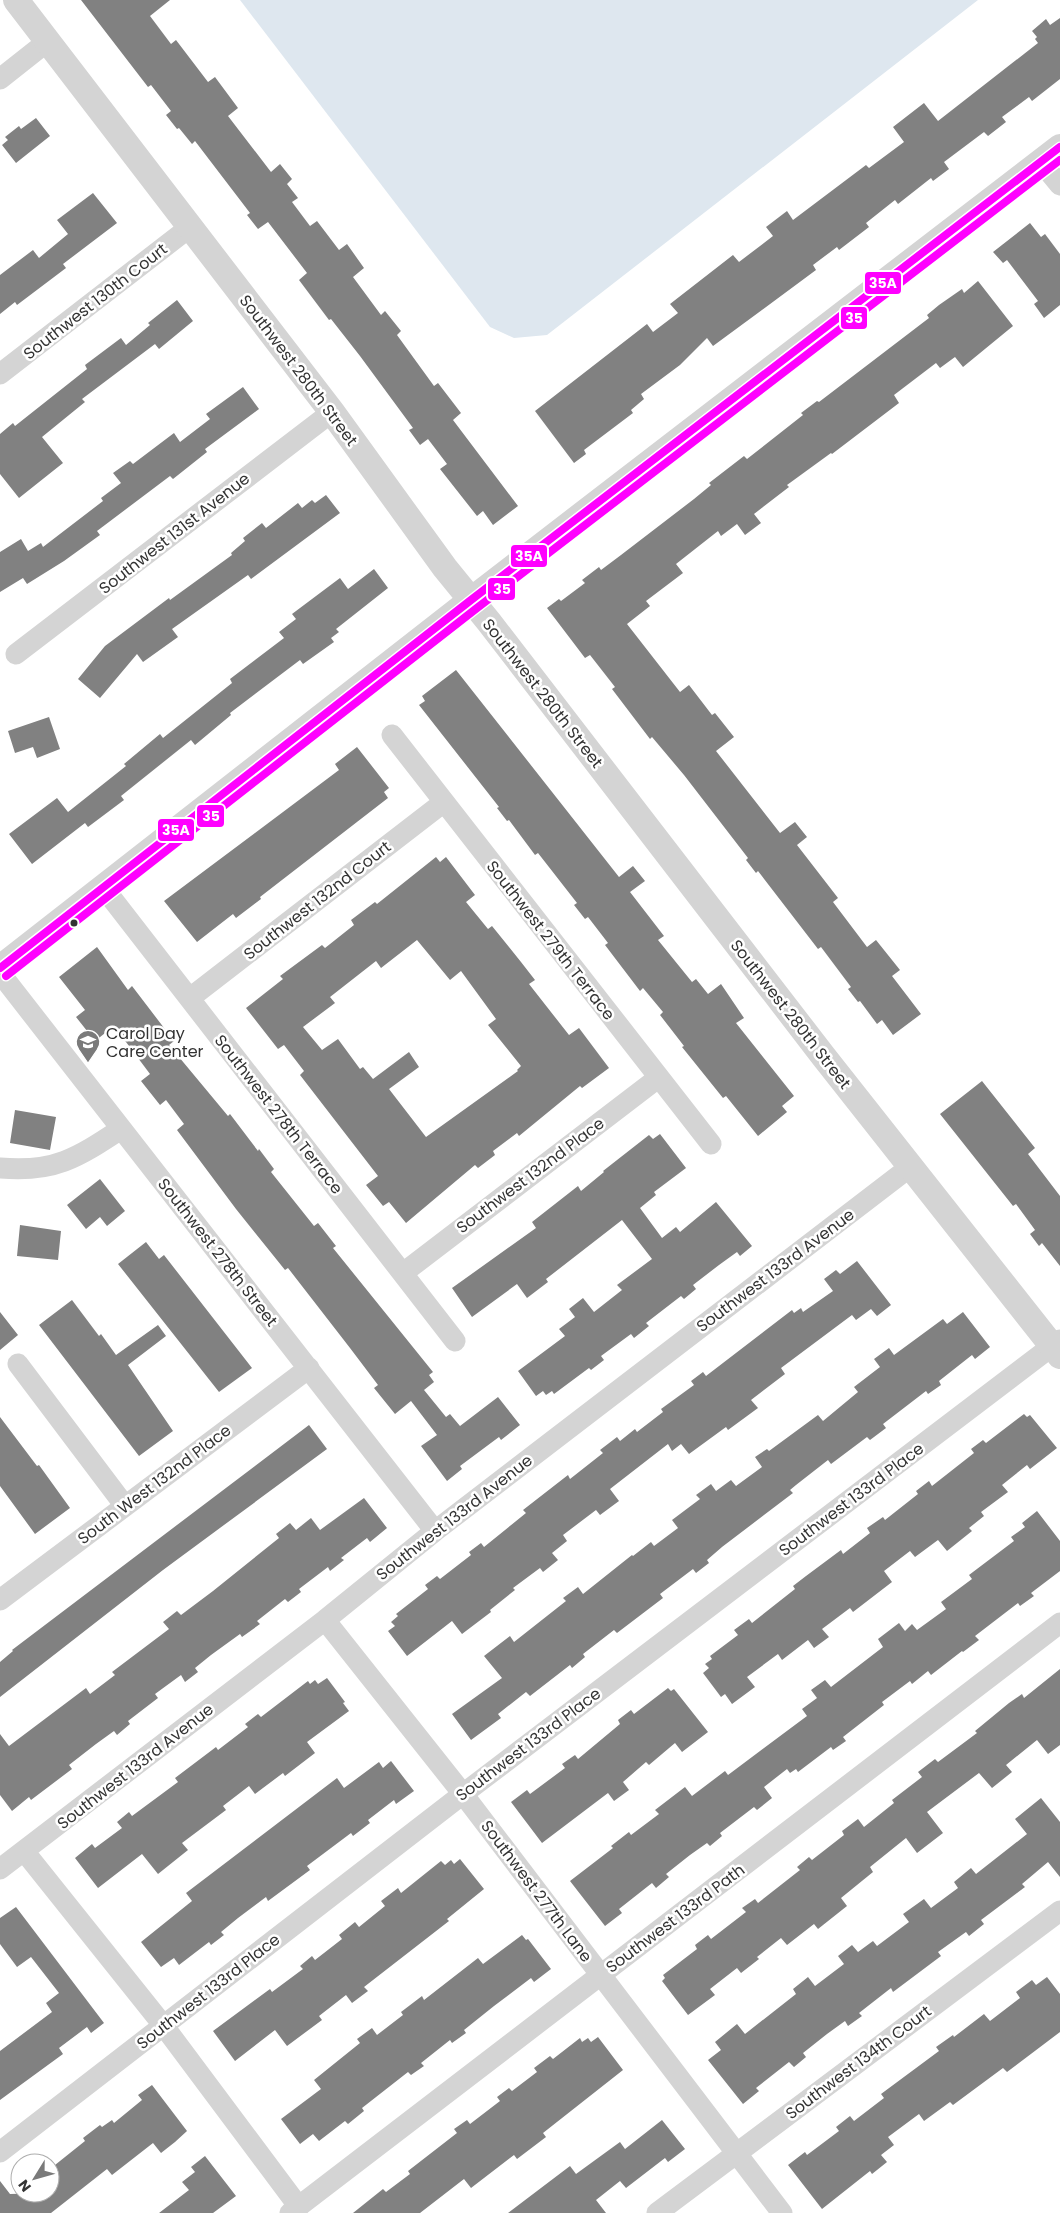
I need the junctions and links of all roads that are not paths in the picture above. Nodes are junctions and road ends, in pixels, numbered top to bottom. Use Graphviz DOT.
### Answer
graph roads {
  1 [pos="16,0"];
  2 [pos="48,41"];
  3 [pos="0,79"];
  4 [pos="1051,154"];
  5 [pos="1060,185"];
  6 [pos="190,228"];
  7 [pos="0,374"];
  8 [pos="332,412"];
  9 [pos="471,600"];
  10 [pos="16,654"];
  11 [pos="392,735"];
  12 [pos="444,802"];
  13 [pos="103,887"];
  14 [pos="0,968"];
  15 [pos="0,973"];
  16 [pos="190,998"];
  17 [pos="658,1078"];
  18 [pos="121,1130"];
  19 [pos="711,1144"];
  20 [pos="910,1167"];
  21 [pos="0,1168"];
  22 [pos="403,1273"];
  23 [pos="455,1341"];
  24 [pos="1057,1348"];
  25 [pos="18,1364"];
  26 [pos="309,1368"];
  27 [pos="125,1506"];
  28 [pos="435,1531"];
  29 [pos="0,1600"];
  30 [pos="325,1620"];
  31 [pos="1060,1623"];
  32 [pos="463,1794"];
  33 [pos="24,1851"];
  34 [pos="0,1869"];
  35 [pos="1060,1911"];
  36 [pos="601,1974"];
  37 [pos="163,2026"];
  38 [pos="0,2152"];
  39 [pos="736,2154"];
  40 [pos="294,2210"];
  41 [pos="657,2213"];
  42 [pos="782,2213"];
  1 -- 2 [label="street, Southwest 280th Street"];
  2 -- 3 [label="street"];
  2 -- 6 [label="street, Southwest 280th Street"];
  4 -- 5 [label="street"];
  4 -- 9 [label="street"];
  6 -- 7 [label="street, Southwest 130th Court"];
  6 -- 8 [label="street, Southwest 280th Street"];
  8 -- 9 [label="street, Southwest 280th Street"];
  8 -- 10 [label="street, Southwest 131st Avenue"];
  9 -- 13 [label="street"];
  9 -- 20 [label="street, Southwest 280th Street"];
  11 -- 12 [label="street, Southwest 279th Terrace"];
  12 -- 16 [label="street, Southwest 132nd Court"];
  12 -- 17 [label="street, Southwest 279th Terrace"];
  13 -- 14 [label="street"];
  13 -- 16 [label="street, Southwest 278th Terrace"];
  15 -- 18 [label="street, Southwest 278th Street"];
  16 -- 22 [label="street, Southwest 278th Terrace"];
  17 -- 19 [label="street, Southwest 279th Terrace"];
  17 -- 22 [label="street, Southwest 132nd Place"];
  18 -- 21 [label="street"];
  18 -- 26 [label="street, Southwest 278th Street"];
  20 -- 24 [label="street, Southwest 280th Street"];
  20 -- 28 [label="street, Southwest 133rd Avenue"];
  22 -- 23 [label="street, Southwest 278th Terrace"];
  24 -- 32 [label="street, Southwest 133rd Place"];
  25 -- 27 [label="street"];
  26 -- 27 [label="street, South West 132nd Place"];
  26 -- 28 [label="street, Southwest 278th Street"];
  27 -- 29 [label="street, South West 132nd Place"];
  28 -- 30 [label="street, Southwest 133rd Avenue"];
  30 -- 32 [label="street, Southwest 277th Lane"];
  30 -- 33 [label="street, Southwest 133rd Avenue"];
  31 -- 36 [label="street, Southwest 133rd Path"];
  32 -- 36 [label="street, Southwest 277th Lane"];
  32 -- 37 [label="street, Southwest 133rd Place"];
  33 -- 34 [label="street, Southwest 133rd Avenue"];
  33 -- 37 [label="street"];
  35 -- 39 [label="street, Southwest 134th Court"];
  36 -- 39 [label="street, Southwest 277th Lane"];
  36 -- 40 [label="street, Southwest 133rd Path"];
  37 -- 38 [label="street, Southwest 133rd Place"];
  37 -- 40 [label="street"];
  39 -- 41 [label="street, Southwest 134th Court"];
  39 -- 42 [label="street, Southwest 277th Lane"];
}
